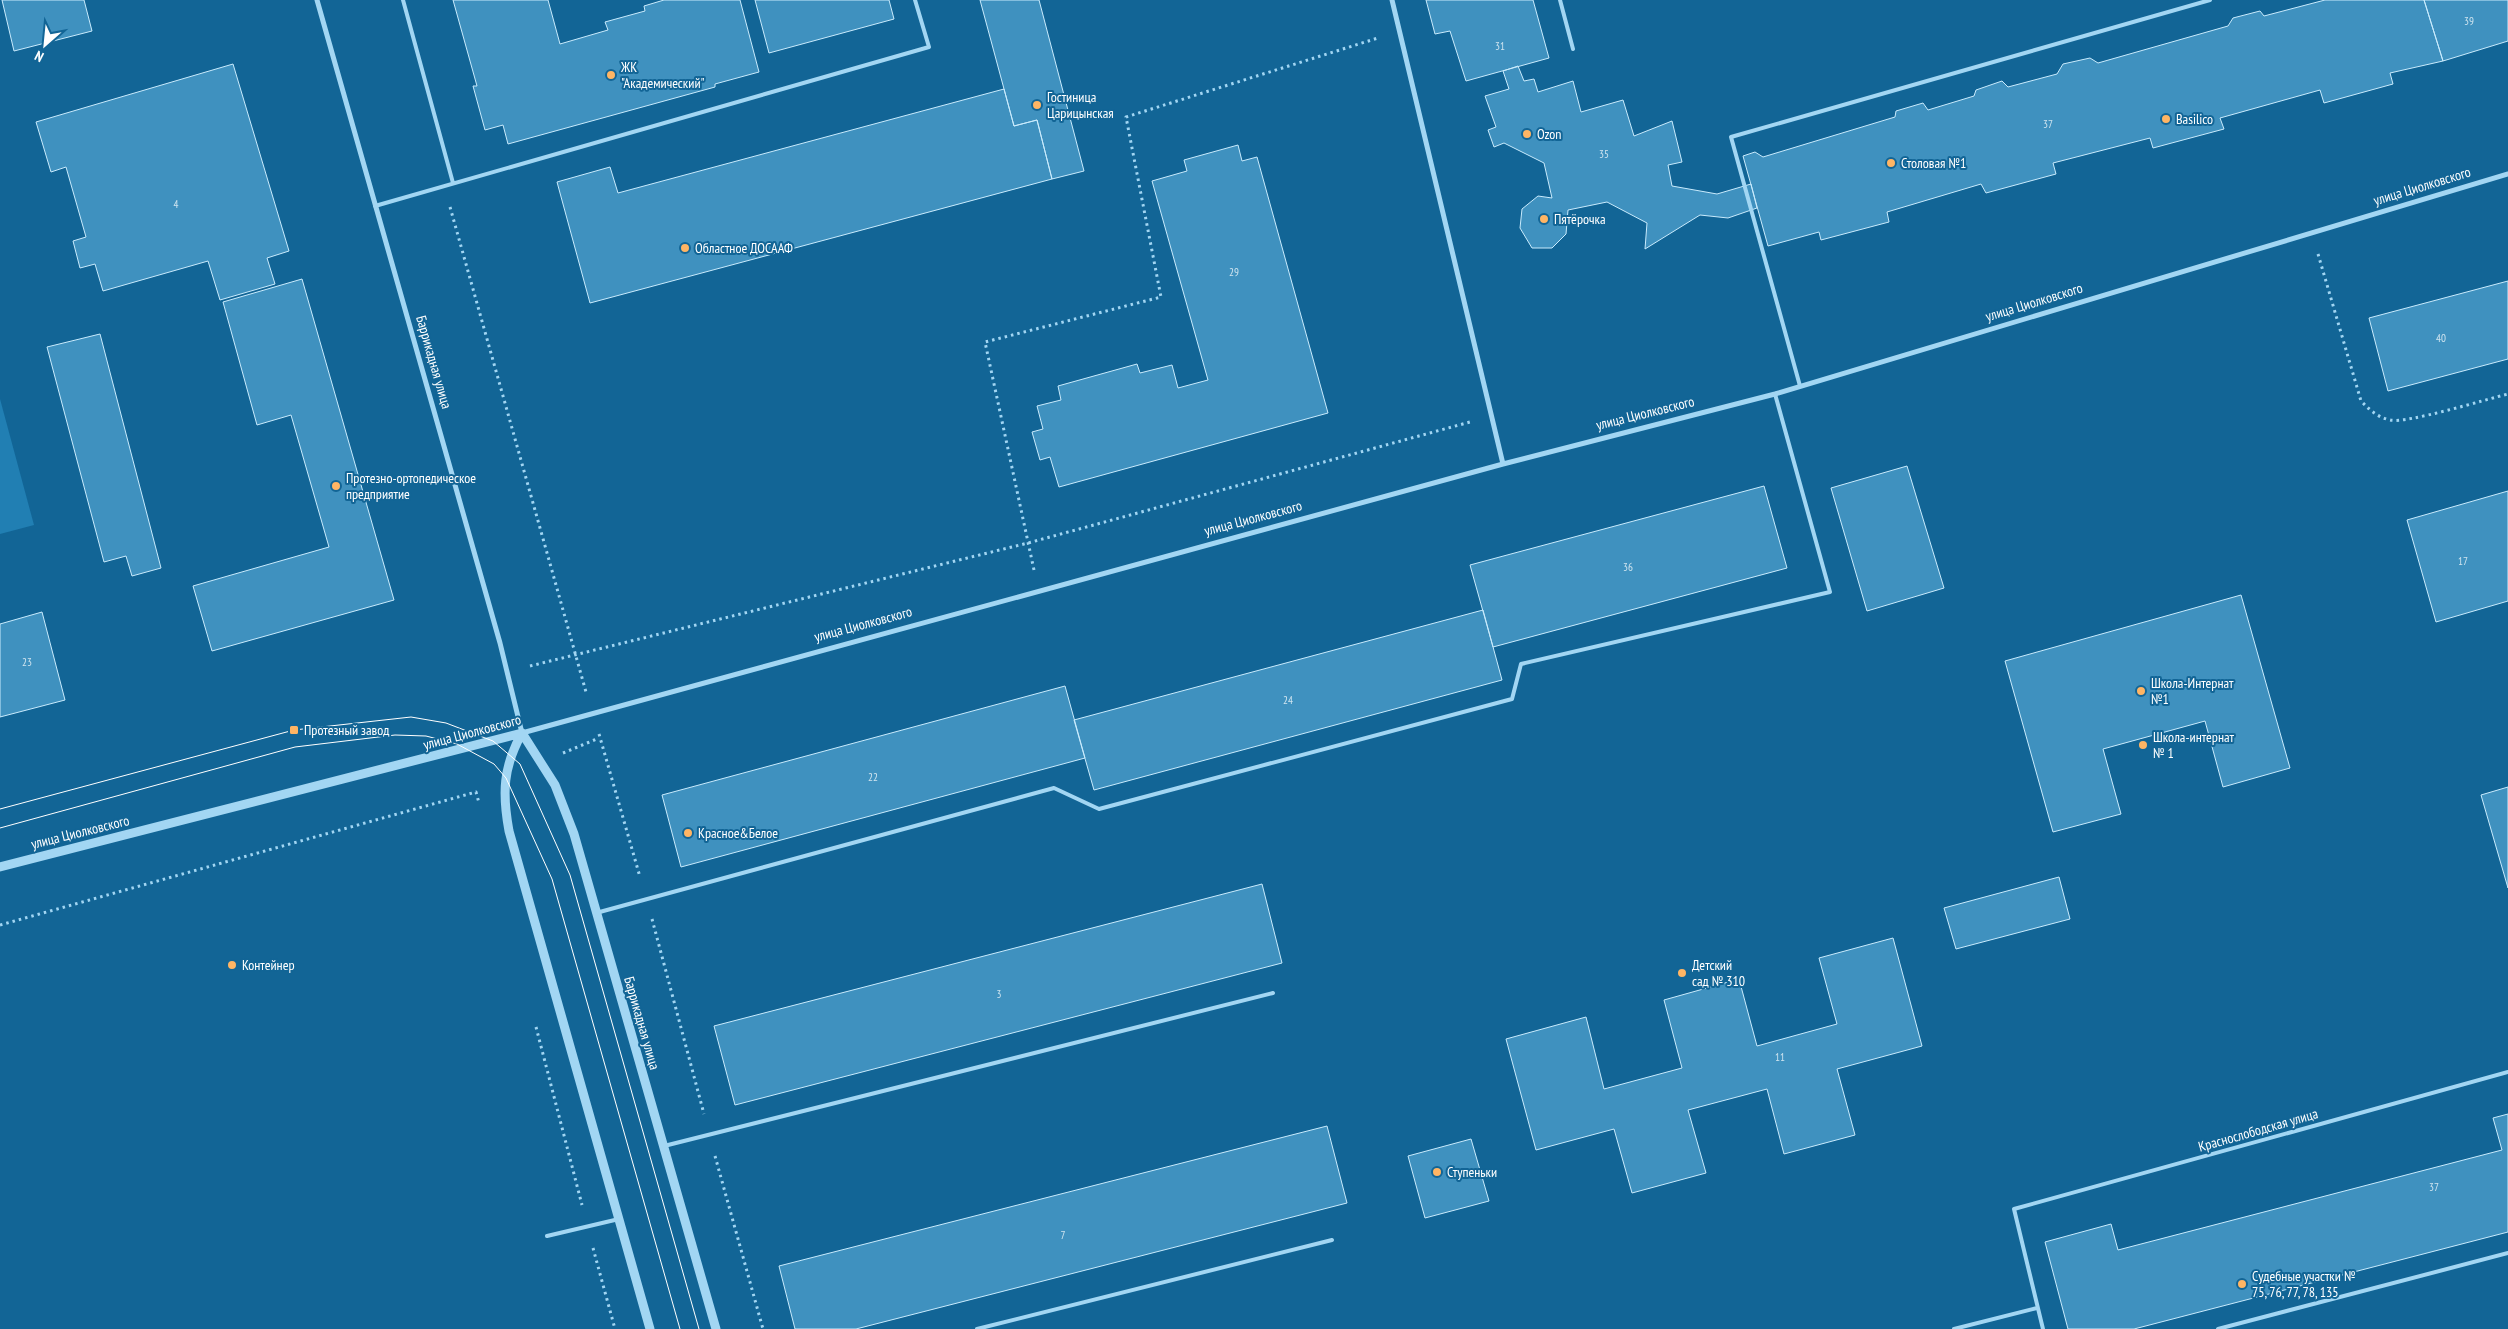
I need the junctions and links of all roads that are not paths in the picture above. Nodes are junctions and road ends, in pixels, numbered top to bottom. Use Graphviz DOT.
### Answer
graph roads {
  1 [pos="317,0"];
  2 [pos="402,0"];
  3 [pos="915,0"];
  4 [pos="1392,0"];
  5 [pos="1560,0"];
  6 [pos="2210,0"];
  7 [pos="1573,50"];
  8 [pos="2508,174"];
  9 [pos="453,183"];
  10 [pos="375,206"];
  11 [pos="1800,386"];
  12 [pos="1775,394"];
  13 [pos="1504,464"];
  14 [pos="522,733"];
  15 [pos="0,867"];
  16 [pos="596,913"];
  17 [pos="1273,993"];
  18 [pos="2508,1072"];
  19 [pos="664,1146"];
  20 [pos="619,1219"];
  21 [pos="547,1236"];
  22 [pos="1332,1240"];
  23 [pos="2508,1253"];
  24 [pos="2037,1308"];
  25 [pos="650,1329"];
  26 [pos="716,1329"];
  27 [pos="977,1329"];
  28 [pos="1954,1329"];
  29 [pos="2043,1329"];
  30 [pos="2218,1329"];
  1 -- 10 [label="street, Баррикадная улица"];
  2 -- 9 [label="lane"];
  3 -- 9 [label="lane"];
  4 -- 13 [label="street"];
  5 -- 7 [label="lane"];
  6 -- 11 [label="lane"];
  8 -- 11 [label="street, улица Циолковского"];
  9 -- 10 [label="lane"];
  10 -- 14 [label="street, Баррикадная улица"];
  11 -- 12 [label="street, улица Циолковского"];
  12 -- 13 [label="street, улица Циолковского"];
  12 -- 16 [label="lane"];
  13 -- 14 [label="street, улица Циолковского"];
  14 -- 15 [label="street, улица Циолковского"];
  14 -- 16 [label="street, Баррикадная улица"];
  14 -- 20 [label="street"];
  16 -- 19 [label="street, Баррикадная улица"];
  17 -- 19 [label="lane"];
  18 -- 24 [label="lane, Краснослободская улица"];
  19 -- 26 [label="street, Баррикадная улица"];
  20 -- 21 [label="lane"];
  20 -- 25 [label="street"];
  22 -- 27 [label="lane"];
  23 -- 30 [label="lane"];
  24 -- 28 [label="lane"];
  24 -- 29 [label="lane"];
}
